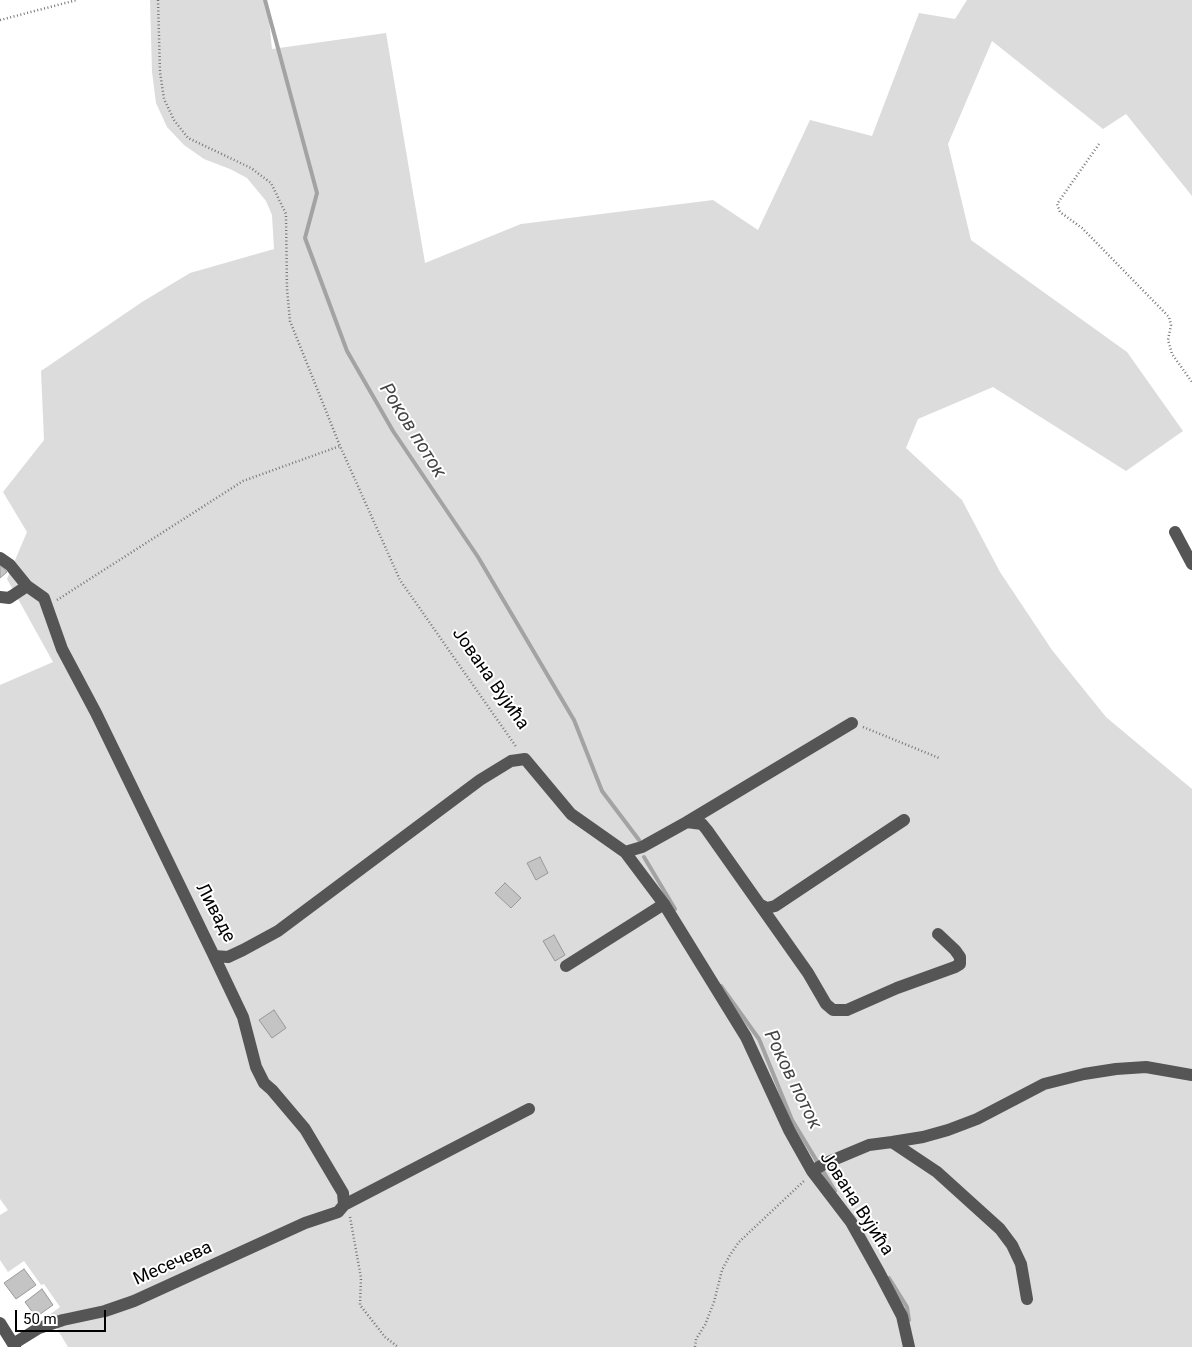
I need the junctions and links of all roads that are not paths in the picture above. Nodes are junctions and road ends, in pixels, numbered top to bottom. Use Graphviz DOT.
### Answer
graph roads {
  1 [pos="1175,532"];
  2 [pos="0,558"];
  3 [pos="1192,564"];
  4 [pos="28,586"];
  5 [pos="0,597"];
  6 [pos="852,723"];
  7 [pos="525,759"];
  8 [pos="904,820"];
  9 [pos="687,822"];
  10 [pos="625,852"];
  11 [pos="664,904"];
  12 [pos="760,905"];
  13 [pos="938,934"];
  14 [pos="214,956"];
  15 [pos="566,966"];
  16 [pos="1192,1075"];
  17 [pos="529,1109"];
  18 [pos="892,1142"];
  19 [pos="818,1167"];
  20 [pos="344,1205"];
  21 [pos="1027,1299"];
  22 [pos="0,1323"];
  23 [pos="14,1345"];
  24 [pos="909,1347"];
  1 -- 3 [label="street"];
  2 -- 4 [label="street, Ливаде"];
  4 -- 5 [label="street"];
  4 -- 14 [label="street, Ливаде"];
  6 -- 9 [label="street"];
  7 -- 10 [label="street, Јована Вујића"];
  7 -- 14 [label="street, Ливаде"];
  8 -- 12 [label="street"];
  9 -- 10 [label="street"];
  9 -- 12 [label="street"];
  10 -- 11 [label="street, Јована Вујића"];
  11 -- 15 [label="street"];
  11 -- 19 [label="street, Јована Вујића"];
  12 -- 13 [label="street"];
  14 -- 20 [label="street"];
  16 -- 18 [label="street"];
  17 -- 20 [label="street, Месечева"];
  18 -- 19 [label="street"];
  18 -- 21 [label="street"];
  19 -- 24 [label="street, Јована Вујића"];
  20 -- 23 [label="street, Месечева"];
  22 -- 23 [label="street"];
}
